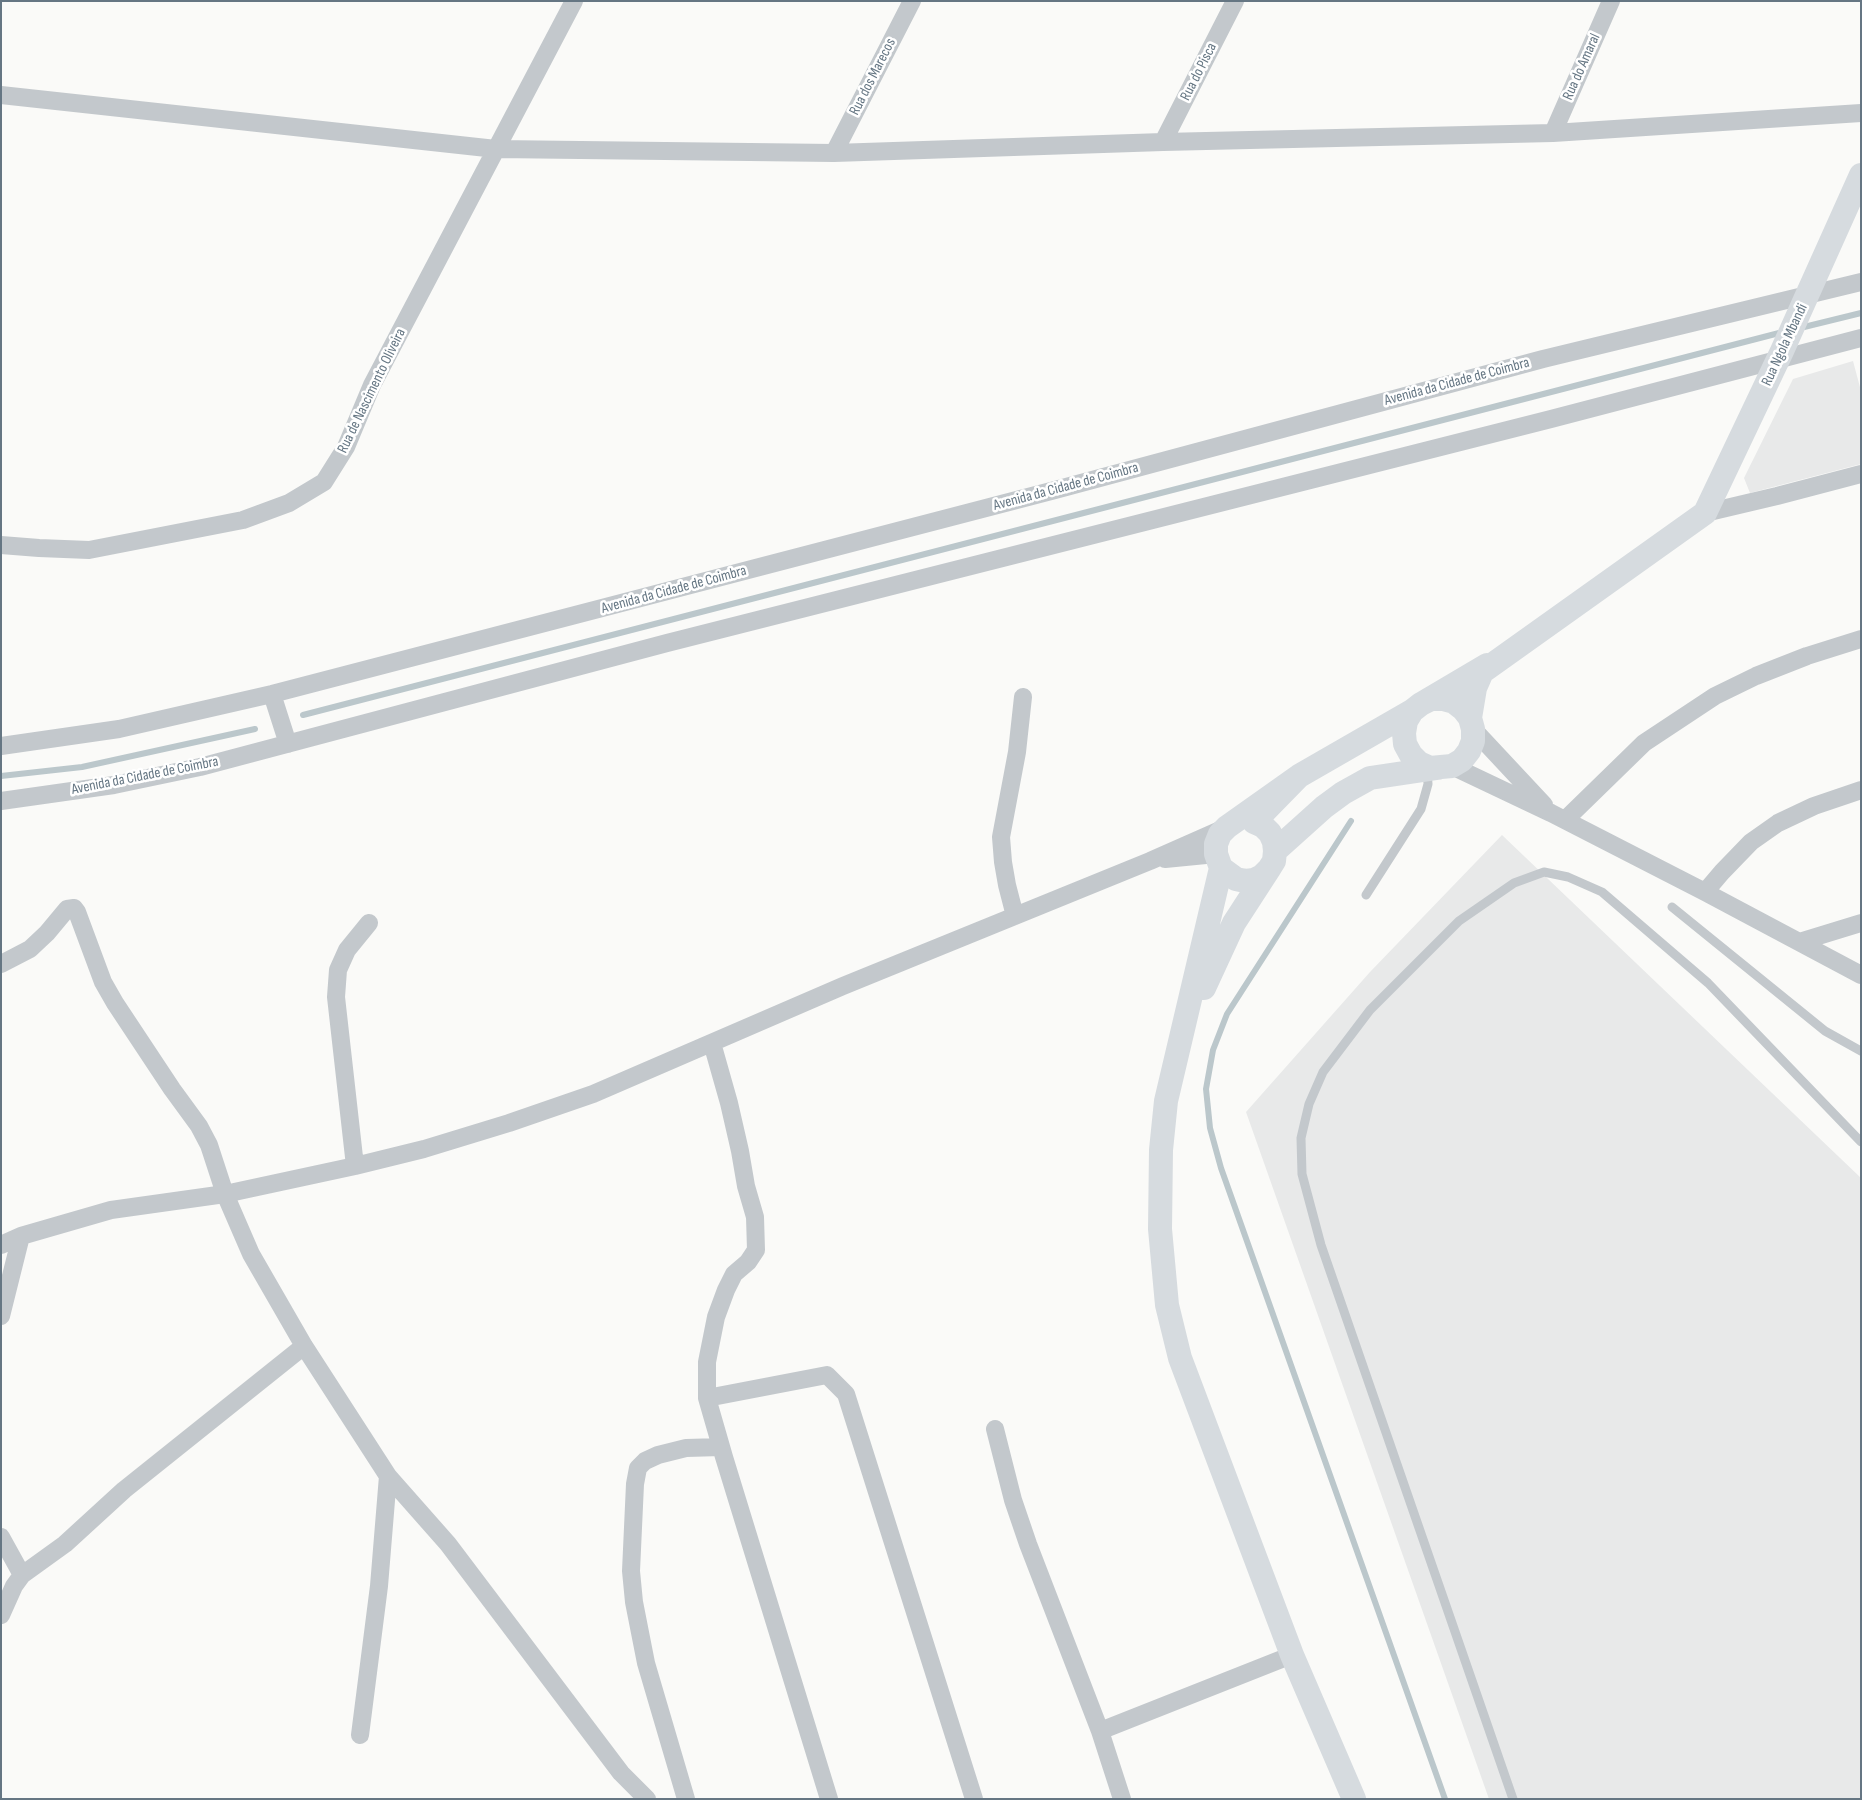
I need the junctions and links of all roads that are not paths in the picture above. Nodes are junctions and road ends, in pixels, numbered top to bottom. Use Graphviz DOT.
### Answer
graph roads {
  1 [pos="574,1"];
  2 [pos="912,1"];
  3 [pos="1235,1"];
  4 [pos="1611,1"];
  5 [pos="1,95"];
  6 [pos="1861,113"];
  7 [pos="1553,134"];
  8 [pos="1164,142"];
  9 [pos="496,149"];
  10 [pos="834,153"];
  11 [pos="1861,175"];
  12 [pos="1861,282"];
  13 [pos="1804,303"];
  14 [pos="1861,338"];
  15 [pos="1780,355"];
  16 [pos="1861,474"];
  17 [pos="1705,513"];
  18 [pos="1,544"];
  19 [pos="1861,639"];
  20 [pos="1529,640"];
  21 [pos="272,694"];
  22 [pos="1023,697"];
  23 [pos="1416,707"];
  24 [pos="1472,724"];
  25 [pos="288,744"];
  26 [pos="1,746"];
  27 [pos="1440,768"];
  28 [pos="1298,776"];
  29 [pos="1861,790"];
  30 [pos="1,801"];
  31 [pos="1558,816"];
  32 [pos="1227,827"];
  33 [pos="1150,861"];
  34 [pos="1218,861"];
  35 [pos="1272,861"];
  36 [pos="1705,892"];
  37 [pos="1366,895"];
  38 [pos="1672,908"];
  39 [pos="1016,916"];
  40 [pos="369,923"];
  41 [pos="1861,923"];
  42 [pos="1799,942"];
  43 [pos="1,964"];
  44 [pos="1861,975"];
  45 [pos="712,1042"];
  46 [pos="1861,1051"];
  47 [pos="1166,1101"];
  48 [pos="1861,1142"];
  49 [pos="355,1166"];
  50 [pos="225,1194"];
  51 [pos="21,1236"];
  52 [pos="1,1245"];
  53 [pos="1,1316"];
  54 [pos="304,1346"];
  55 [pos="707,1398"];
  56 [pos="995,1429"];
  57 [pos="721,1447"];
  58 [pos="388,1476"];
  59 [pos="1,1537"];
  60 [pos="22,1575"];
  61 [pos="1,1615"];
  62 [pos="1292,1655"];
  63 [pos="1100,1731"];
  64 [pos="360,1735"];
  65 [pos="647,1799"];
  66 [pos="686,1799"];
  67 [pos="829,1799"];
  68 [pos="974,1799"];
  69 [pos="1122,1799"];
  70 [pos="1354,1799"];
  71 [pos="1512,1799"];
  1 -- 9 [label="street, Rua de Nascimento Oliveira"];
  2 -- 10 [label="street, Rua dos Marecos"];
  3 -- 8 [label="street, Rua do Pisca"];
  4 -- 7 [label="street, Rua do Amaral"];
  5 -- 9 [label="street"];
  6 -- 7 [label="street"];
  7 -- 8 [label="street"];
  8 -- 10 [label="street"];
  9 -- 10 [label="street"];
  9 -- 18 [label="street, Rua de Nascimento Oliveira"];
  11 -- 13 [label="street, Rua Ngola Mbandi"];
  12 -- 13 [label="street, Avenida da Cidade de Coimbra"];
  13 -- 15 [label="street, Rua Ngola Mbandi"];
  13 -- 21 [label="street, Avenida da Cidade de Coimbra"];
  14 -- 15 [label="street, Avenida da Cidade de Coimbra"];
  15 -- 17 [label="street, Rua Ngola Mbandi"];
  15 -- 25 [label="street, Avenida da Cidade de Coimbra"];
  16 -- 17 [label="street"];
  17 -- 20 [label="street"];
  19 -- 31 [label="street"];
  20 -- 23 [label="street"];
  20 -- 24 [label="street"];
  21 -- 25 [label="street"];
  21 -- 26 [label="street, Avenida da Cidade de Coimbra"];
  22 -- 39 [label="street"];
  23 -- 24 [label="street"];
  23 -- 27 [label="street"];
  23 -- 28 [label="street"];
  24 -- 27 [label="street"];
  24 -- 31 [label="street"];
  25 -- 30 [label="street, Avenida da Cidade de Coimbra"];
  27 -- 31 [label="street"];
  27 -- 35 [label="street"];
  27 -- 37 [label="lane"];
  28 -- 32 [label="street"];
  28 -- 35 [label="street"];
  29 -- 36 [label="street"];
  31 -- 36 [label="street"];
  32 -- 33 [label="street"];
  32 -- 34 [label="street"];
  33 -- 34 [label="street"];
  33 -- 39 [label="street"];
  34 -- 35 [label="street"];
  34 -- 47 [label="street"];
  35 -- 47 [label="street"];
  36 -- 42 [label="street"];
  38 -- 46 [label="lane"];
  39 -- 45 [label="street"];
  40 -- 49 [label="street"];
  41 -- 42 [label="street"];
  42 -- 44 [label="street"];
  43 -- 50 [label="street"];
  45 -- 49 [label="street"];
  45 -- 55 [label="street"];
  47 -- 62 [label="street"];
  48 -- 71 [label="lane"];
  49 -- 50 [label="street"];
  50 -- 51 [label="street"];
  50 -- 54 [label="street"];
  51 -- 52 [label="street"];
  51 -- 53 [label="street"];
  54 -- 58 [label="street"];
  54 -- 60 [label="street"];
  55 -- 57 [label="street"];
  55 -- 68 [label="street"];
  56 -- 63 [label="street"];
  57 -- 66 [label="street"];
  57 -- 67 [label="street"];
  58 -- 64 [label="street"];
  58 -- 65 [label="street"];
  59 -- 60 [label="street"];
  60 -- 61 [label="street"];
  62 -- 63 [label="street"];
  62 -- 70 [label="street"];
  63 -- 69 [label="street"];
}
